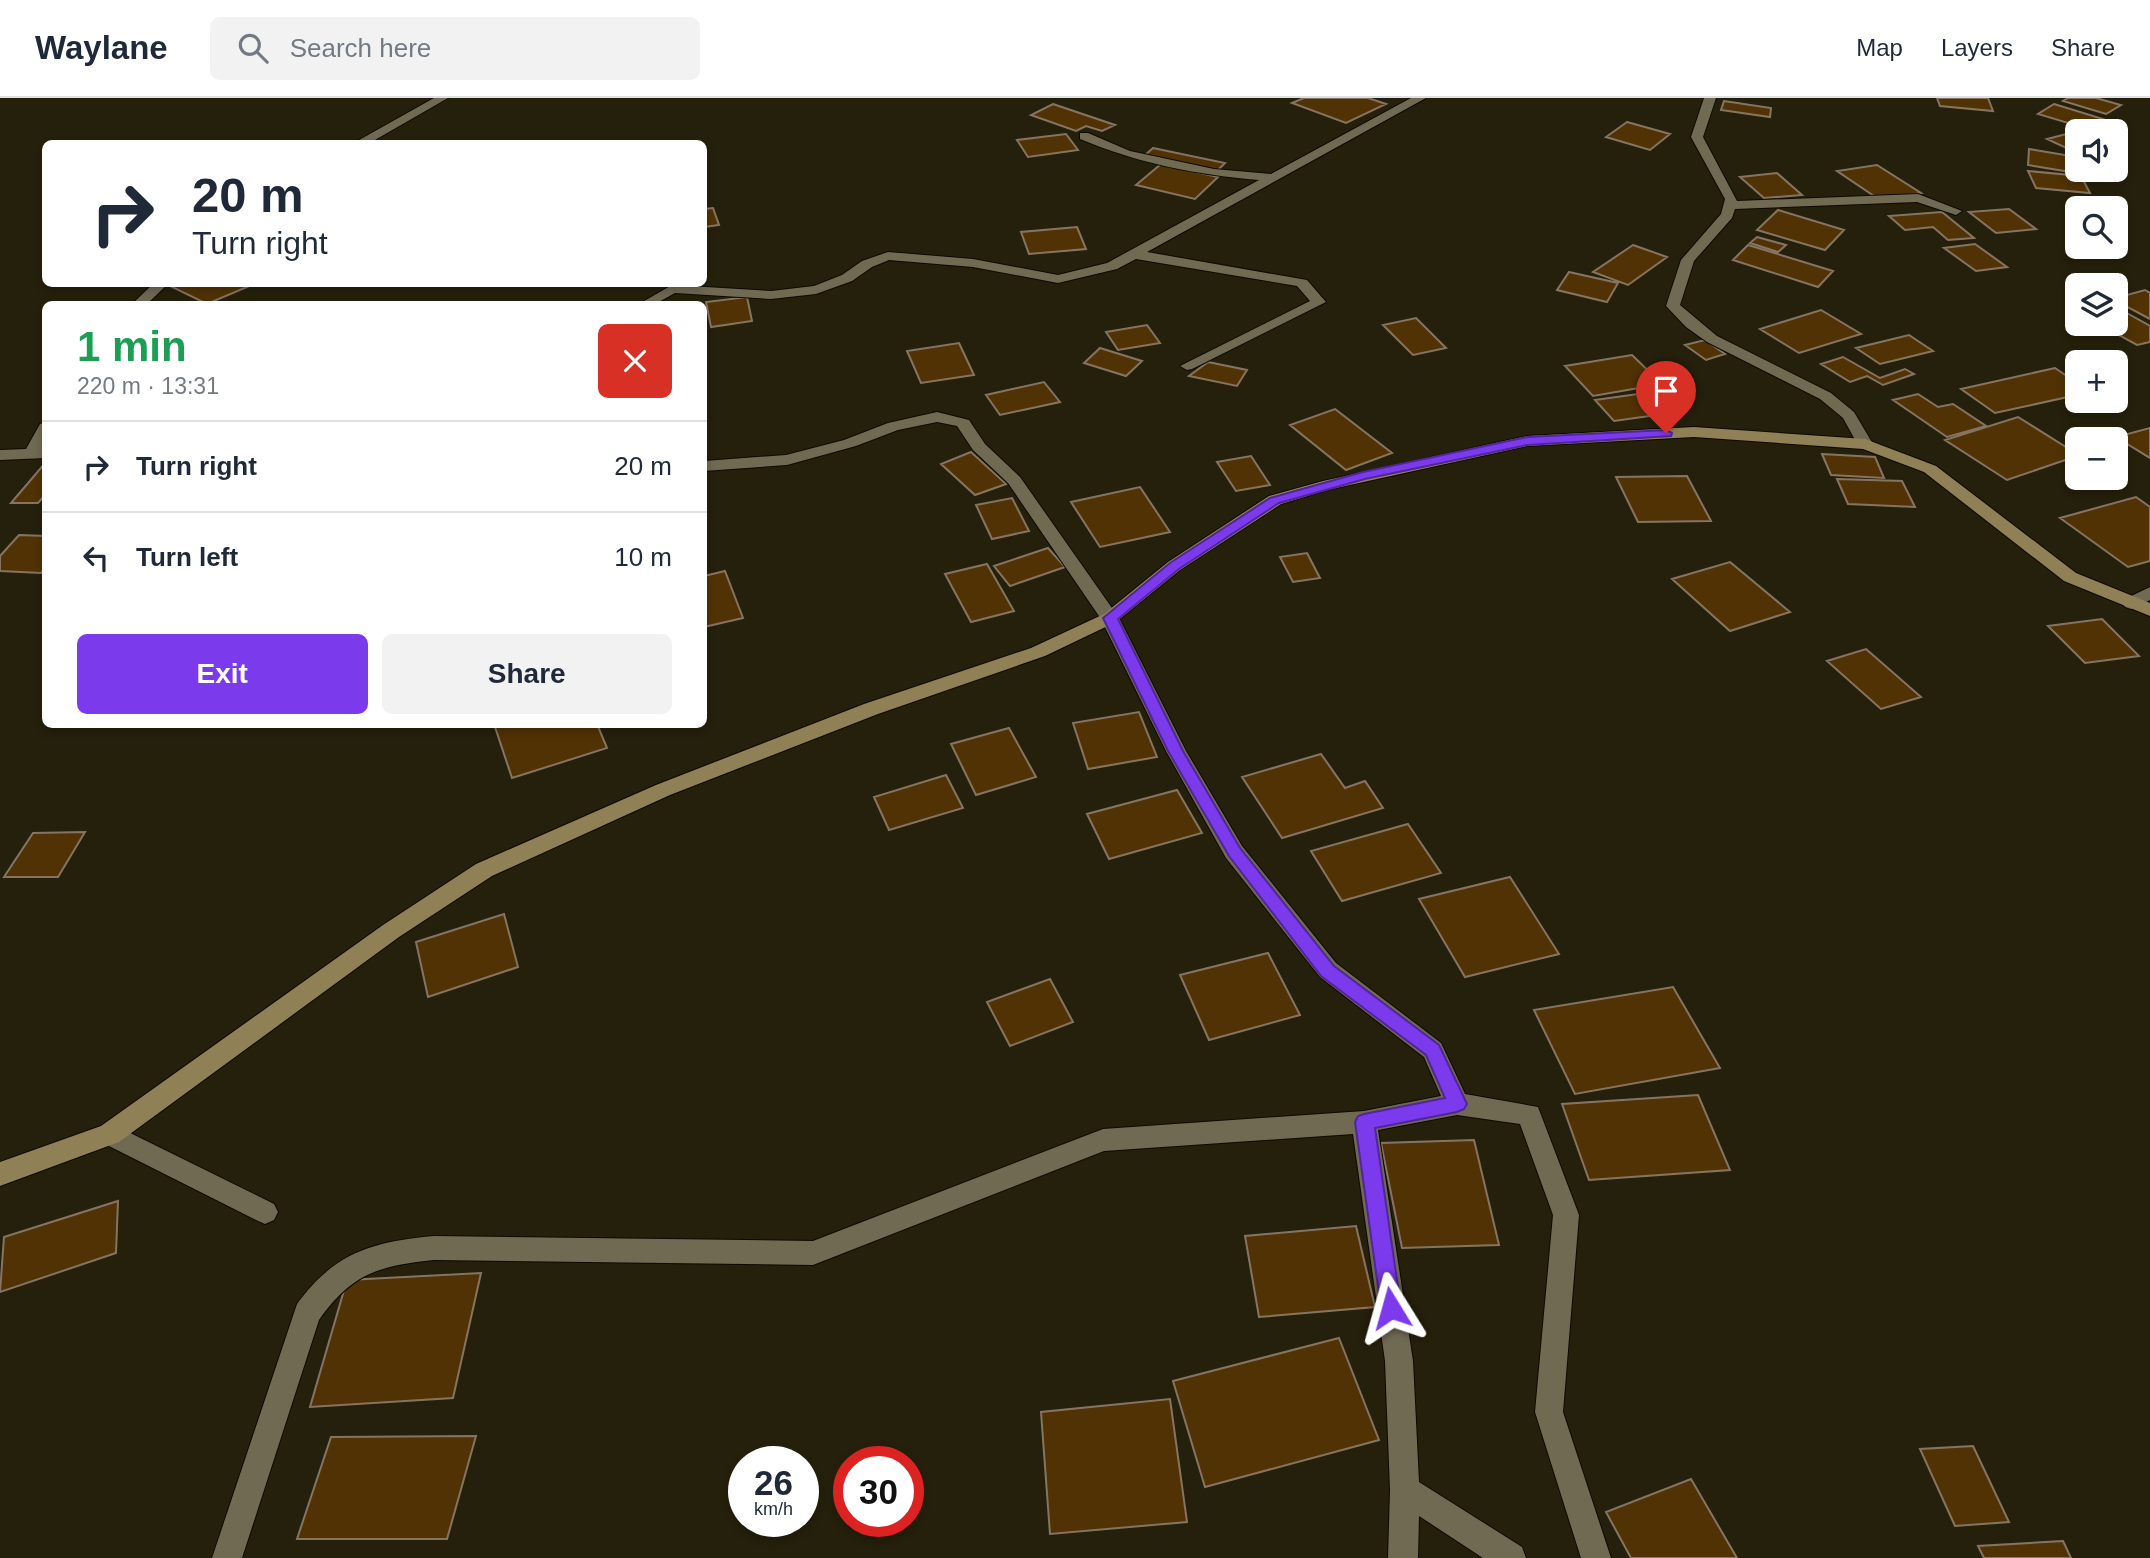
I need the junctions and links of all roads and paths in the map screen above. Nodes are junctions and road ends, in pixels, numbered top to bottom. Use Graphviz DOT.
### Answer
graph roads {
  1 [pos="442,98"];
  2 [pos="1420,98"];
  3 [pos="1710,98"];
  4 [pos="1084,136"];
  5 [pos="365,140"];
  6 [pos="1275,178"];
  7 [pos="1730,205"];
  8 [pos="1956,211"];
  9 [pos="1133,254"];
  10 [pos="158,287"];
  11 [pos="142,301"];
  12 [pos="651,301"];
  13 [pos="1187,366"];
  14 [pos="1865,444"];
  15 [pos="38,453"];
  16 [pos="0,455"];
  17 [pos="707,466"];
  18 [pos="2150,593"];
  19 [pos="2131,603"];
  20 [pos="2150,610"];
  21 [pos="1110,618"];
  22 [pos="1457,1104"];
  23 [pos="1364,1122"];
  24 [pos="110,1135"];
  25 [pos="0,1174"];
  26 [pos="265,1212"];
  27 [pos="1405,1490"];
  28 [pos="227,1558"];
  29 [pos="1403,1558"];
  30 [pos="1511,1558"];
  31 [pos="1596,1558"];
  1 -- 5 [label="street"];
  2 -- 6 [label="street"];
  3 -- 7 [label="street"];
  4 -- 6 [label="street"];
  6 -- 9 [label="street"];
  7 -- 8 [label="street"];
  7 -- 14 [label="street"];
  9 -- 12 [label="street"];
  9 -- 13 [label="street"];
  10 -- 11 [label="street"];
  14 -- 19 [label="main road"];
  14 -- 21 [label="main road"];
  15 -- 16 [label="street"];
  17 -- 21 [label="street"];
  18 -- 19 [label="street"];
  19 -- 20 [label="main road"];
  21 -- 22 [label="street"];
  21 -- 24 [label="main road"];
  22 -- 23 [label="street"];
  22 -- 31 [label="street"];
  23 -- 27 [label="street"];
  23 -- 28 [label="street"];
  24 -- 25 [label="main road"];
  24 -- 26 [label="street"];
  27 -- 29 [label="street"];
  27 -- 30 [label="street"];
}
